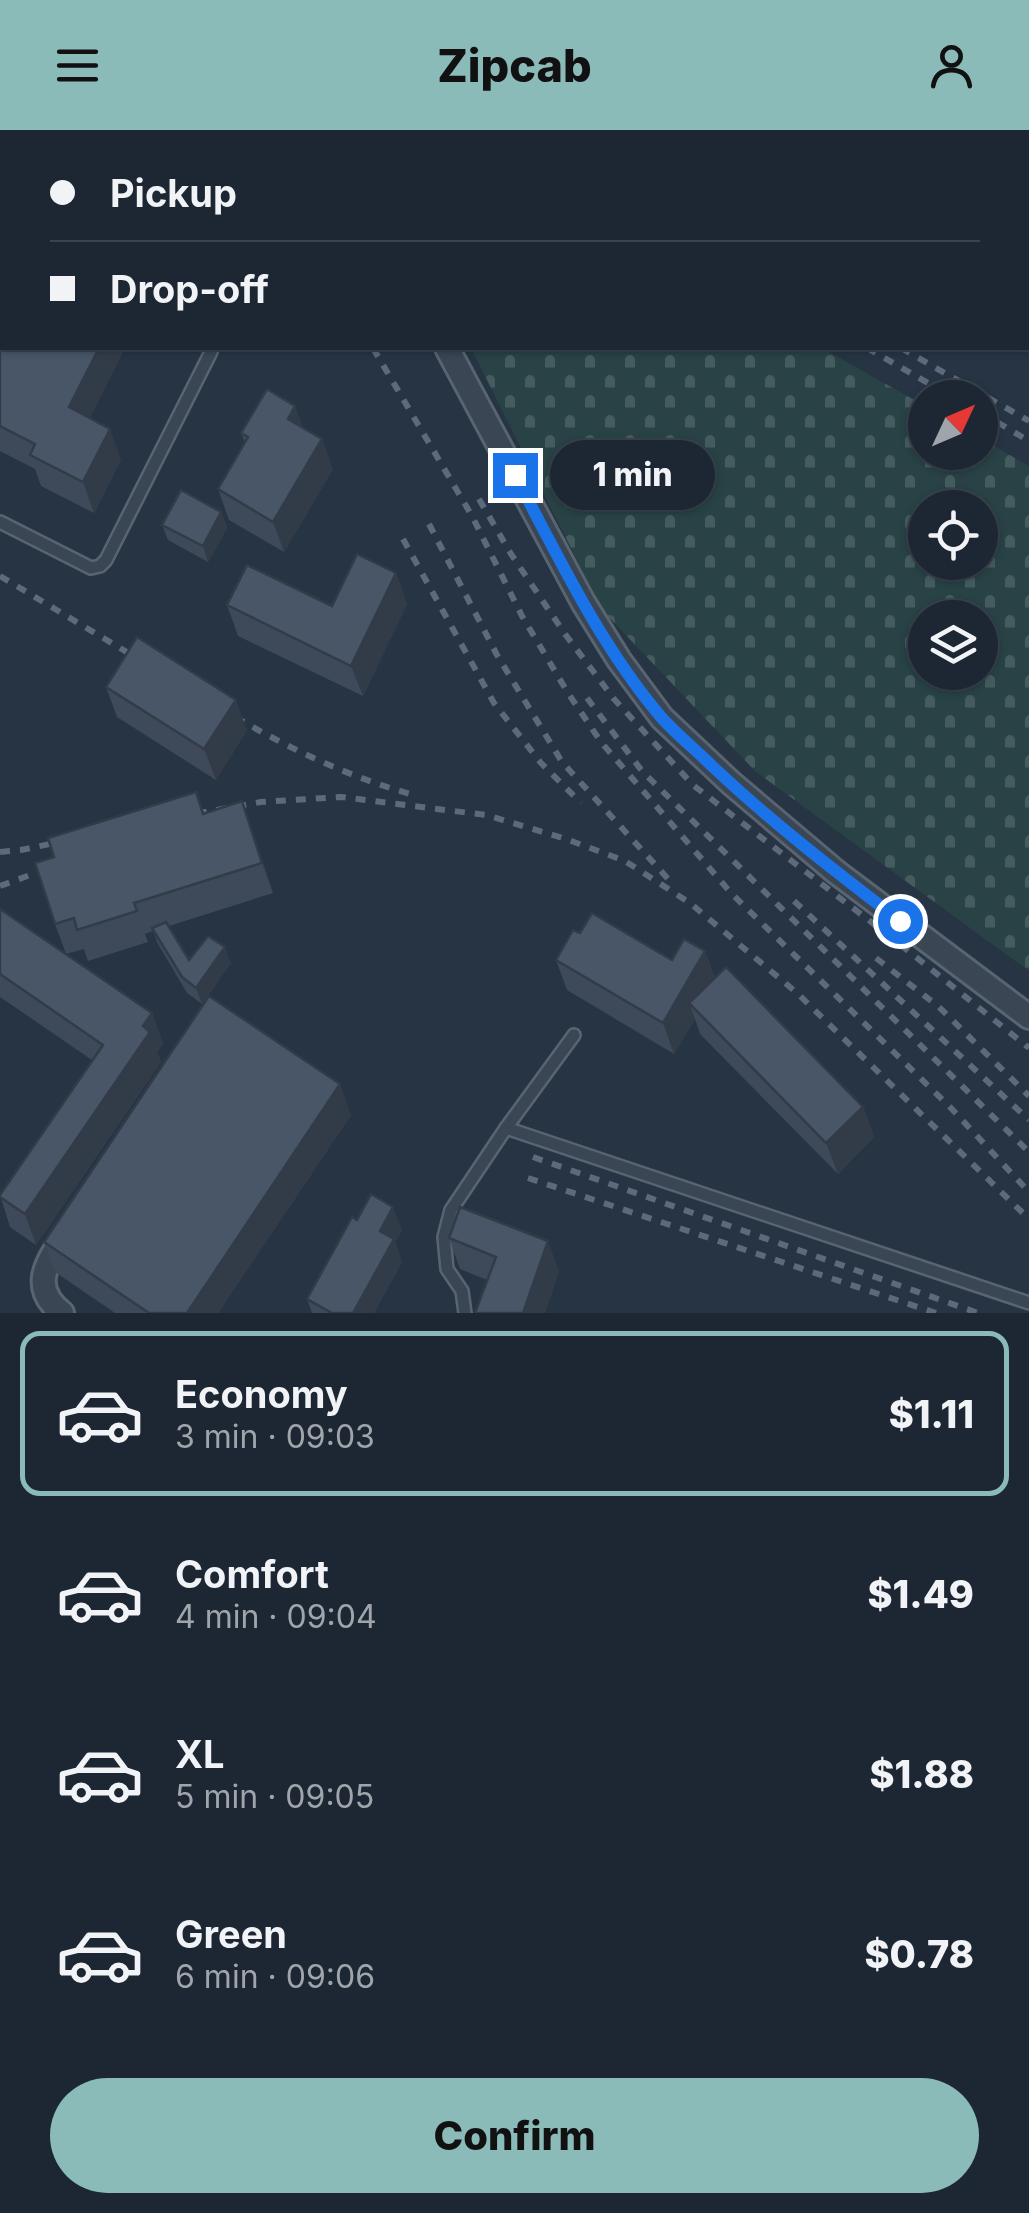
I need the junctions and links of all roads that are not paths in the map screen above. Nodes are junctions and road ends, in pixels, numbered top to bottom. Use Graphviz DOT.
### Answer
graph roads {
  1 [pos="211,350"];
  2 [pos="448,350"];
  3 [pos="0,522"];
  4 [pos="1029,1017"];
  5 [pos="574,1034"];
  6 [pos="506,1128"];
  7 [pos="77,1218"];
  8 [pos="1029,1303"];
  9 [pos="62,1313"];
  10 [pos="465,1313"];
  1 -- 3 [label="lane"];
  2 -- 4 [label="street"];
  5 -- 6 [label="lane"];
  6 -- 8 [label="lane"];
  6 -- 10 [label="lane"];
  7 -- 9 [label="street"];
}
